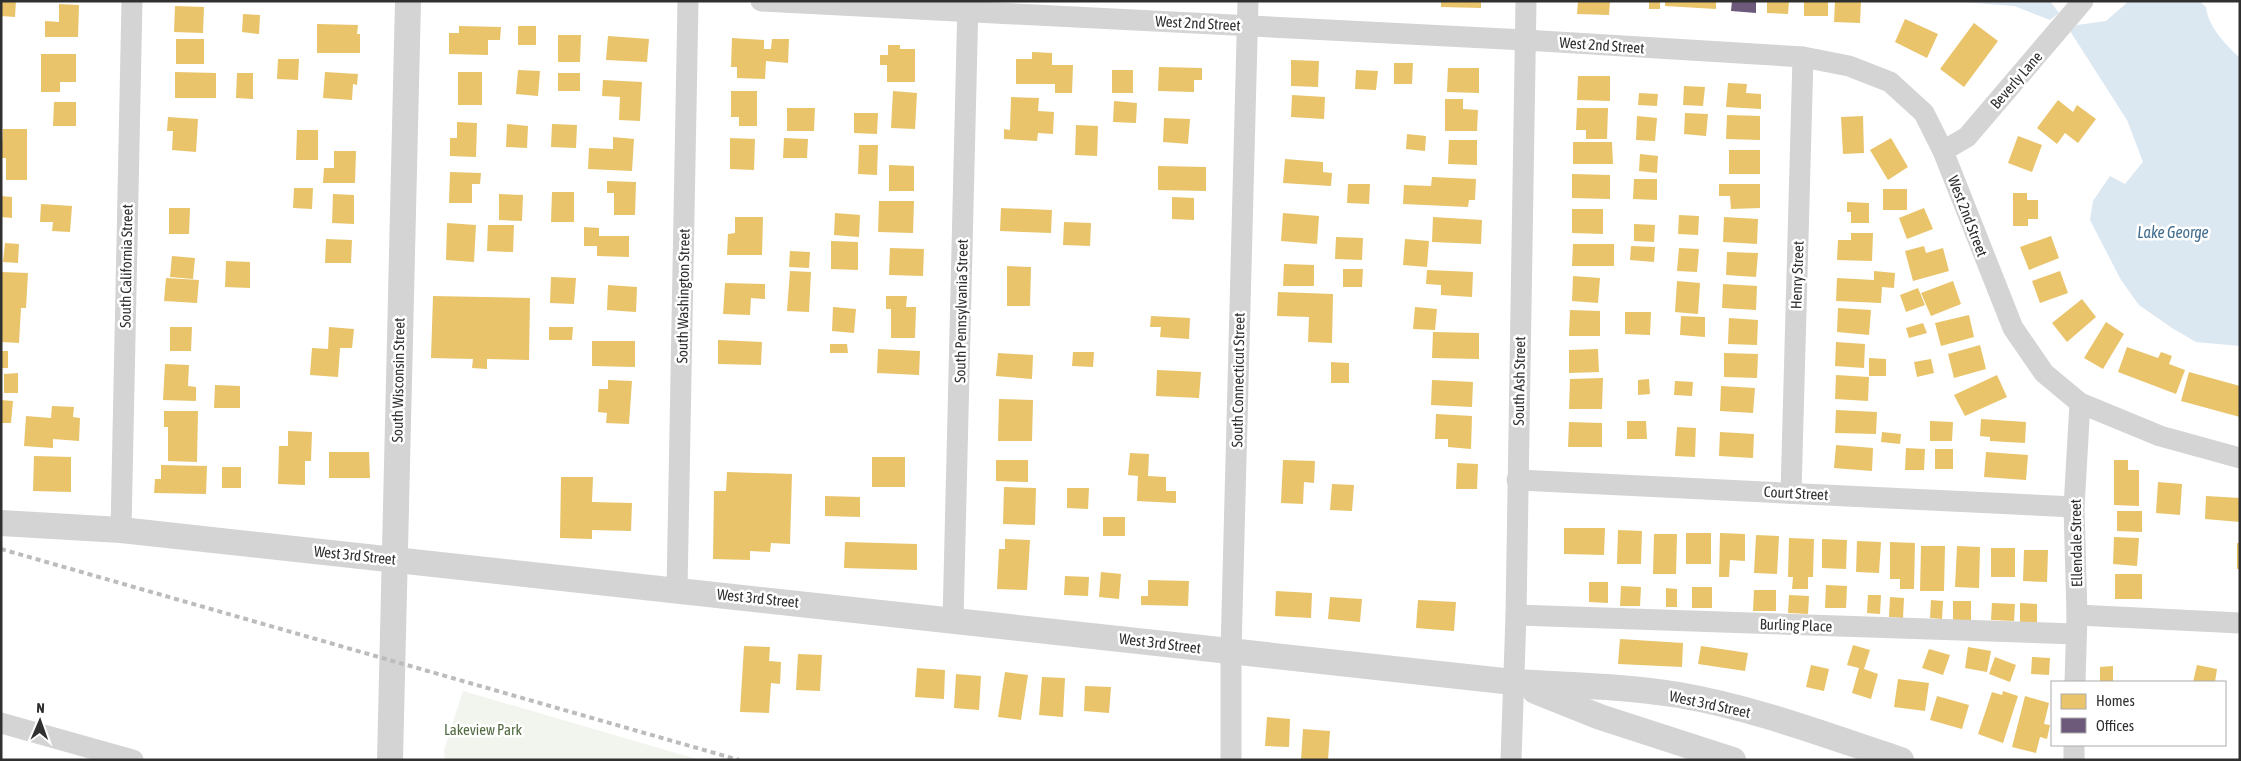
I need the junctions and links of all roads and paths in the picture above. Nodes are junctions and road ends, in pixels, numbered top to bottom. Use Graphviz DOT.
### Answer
graph roads {
  1 [pos="132,1"];
  2 [pos="408,1"];
  3 [pos="688,1"];
  4 [pos="761,1"];
  5 [pos="1248,1"];
  6 [pos="1526,1"];
  7 [pos="2083,1"];
  8 [pos="968,6"];
  9 [pos="1247,25"];
  10 [pos="1526,40"];
  11 [pos="1803,57"];
  12 [pos="1943,151"];
  13 [pos="2080,404"];
  14 [pos="2240,458"];
  15 [pos="1517,480"];
  16 [pos="1791,493"];
  17 [pos="2074,507"];
  18 [pos="1,523"];
  19 [pos="121,530"];
  20 [pos="394,559"];
  21 [pos="677,590"];
  22 [pos="1516,615"];
  23 [pos="953,621"];
  24 [pos="2240,623"];
  25 [pos="2076,625"];
  26 [pos="1232,651"];
  27 [pos="2075,681"];
  28 [pos="1513,682"];
  29 [pos="1,723"];
  30 [pos="2074,746"];
  31 [pos="133,760"];
  32 [pos="390,760"];
  33 [pos="1231,760"];
  34 [pos="1511,760"];
  35 [pos="1733,760"];
  36 [pos="1901,760"];
  37 [pos="2074,760"];
  1 -- 19 [label="street, South California Street"];
  2 -- 20 [label="street, South Wisconsin Street"];
  3 -- 21 [label="street, South Washington Street"];
  4 -- 8 [label="street, West 2nd Street"];
  5 -- 9 [label="street, South Connecticut Street"];
  6 -- 10 [label="street, South Ash Street"];
  7 -- 12 [label="street, Beverly Lane"];
  8 -- 9 [label="street, West 2nd Street"];
  8 -- 23 [label="street, South Pennsylvania Street"];
  9 -- 10 [label="street, West 2nd Street"];
  9 -- 26 [label="street, South Connecticut Street"];
  10 -- 11 [label="street, West 2nd Street"];
  10 -- 15 [label="street, South Ash Street"];
  11 -- 12 [label="street, West 2nd Street"];
  11 -- 16 [label="street, Henry Street"];
  12 -- 13 [label="street, West 2nd Street"];
  13 -- 14 [label="street, West 2nd Street"];
  13 -- 17 [label="street, Ellendale Street"];
  15 -- 16 [label="street, Court Street"];
  15 -- 22 [label="street, South Ash Street"];
  16 -- 17 [label="street, Court Street"];
  17 -- 25 [label="street, Ellendale Street"];
  18 -- 19 [label="street, West 3rd Street"];
  19 -- 20 [label="street, West 3rd Street"];
  20 -- 21 [label="street, West 3rd Street"];
  20 -- 32 [label="street, South Wisconsin Street"];
  21 -- 23 [label="street, West 3rd Street"];
  22 -- 25 [label="street, Burling Place"];
  22 -- 28 [label="street, South Ash Street"];
  23 -- 26 [label="street, West 3rd Street"];
  24 -- 25 [label="street, Burling Place"];
  25 -- 27 [label="street, Ellendale Street"];
  26 -- 28 [label="street, West 3rd Street"];
  26 -- 33 [label="street, South Connecticut Street"];
  28 -- 34 [label="street, South Ash Street"];
  28 -- 35 [label="street, West 3rd Street"];
  28 -- 36 [label="street, West 3rd Street"];
  29 -- 31 [label="street"];
  30 -- 37 [label="street"];
}
